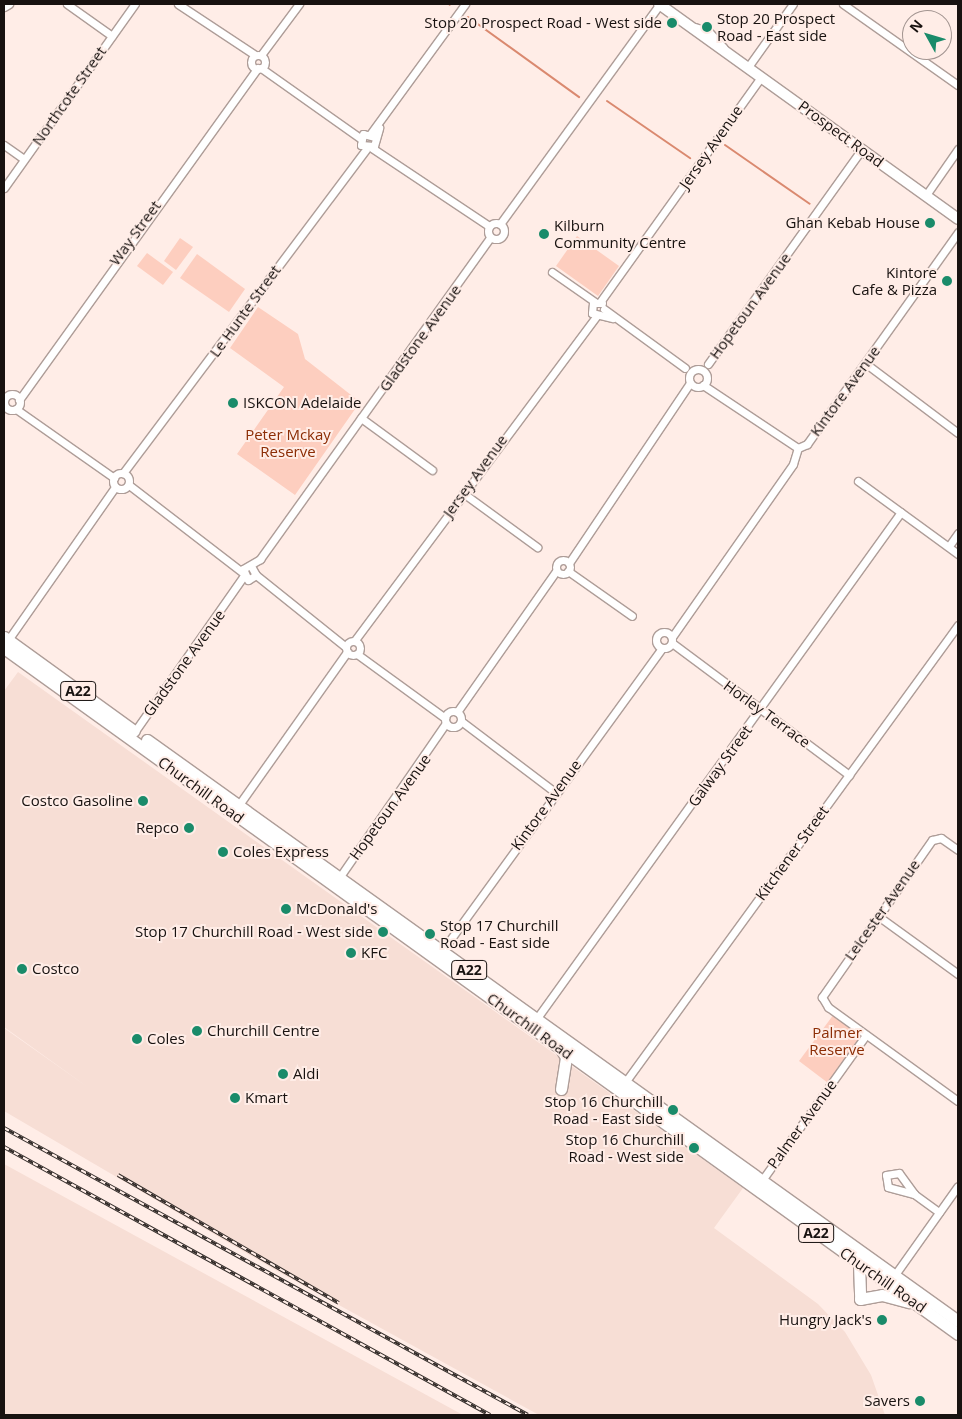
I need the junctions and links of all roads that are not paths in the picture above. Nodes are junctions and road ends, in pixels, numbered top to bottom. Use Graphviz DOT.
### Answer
graph roads {
  1 [pos="9,4"];
  2 [pos="68,4"];
  3 [pos="135,4"];
  4 [pos="178,4"];
  5 [pos="299,4"];
  6 [pos="465,4"];
  7 [pos="793,4"];
  8 [pos="843,4"];
  9 [pos="663,5"];
  10 [pos="4,7"];
  11 [pos="112,36"];
  12 [pos="258,62"];
  13 [pos="748,67"];
  14 [pos="761,77"];
  15 [pos="958,85"];
  16 [pos="368,141"];
  17 [pos="4,145"];
  18 [pos="862,149"];
  19 [pos="958,149"];
  20 [pos="24,159"];
  21 [pos="4,188"];
  22 [pos="926,195"];
  23 [pos="958,219"];
  24 [pos="500,224"];
  25 [pos="489,226"];
  26 [pos="958,232"];
  27 [pos="490,238"];
  28 [pos="552,272"];
  29 [pos="598,308"];
  30 [pos="865,363"];
  31 [pos="698,378"];
  32 [pos="10,402"];
  33 [pos="4,417"];
  34 [pos="361,418"];
  35 [pos="958,433"];
  36 [pos="798,448"];
  37 [pos="432,470"];
  38 [pos="858,481"];
  39 [pos="121,482"];
  40 [pos="463,493"];
  41 [pos="901,512"];
  42 [pos="958,533"];
  43 [pos="949,546"];
  44 [pos="537,547"];
  45 [pos="958,554"];
  46 [pos="566,561"];
  47 [pos="568,571"];
  48 [pos="559,572"];
  49 [pos="249,574"];
  50 [pos="632,616"];
  51 [pos="958,625"];
  52 [pos="5,642"];
  53 [pos="667,642"];
  54 [pos="353,648"];
  55 [pos="22,650"];
  56 [pos="40,674"];
  57 [pos="761,709"];
  58 [pos="453,719"];
  59 [pos="133,735"];
  60 [pos="849,775"];
  61 [pos="555,792"];
  62 [pos="238,806"];
  63 [pos="958,850"];
  64 [pos="339,878"];
  65 [pos="878,916"];
  66 [pos="442,951"];
  67 [pos="958,974"];
  68 [pos="538,1018"];
  69 [pos="866,1035"];
  70 [pos="561,1049"];
  71 [pos="626,1081"];
  72 [pos="561,1088"];
  73 [pos="958,1101"];
  74 [pos="759,1184"];
  75 [pos="958,1188"];
  76 [pos="914,1194"];
  77 [pos="939,1212"];
  78 [pos="859,1264"];
  79 [pos="894,1276"];
  80 [pos="915,1303"];
  81 [pos="958,1322"];
  82 [pos="958,1334"];
  1 -- 10 [label="street"];
  2 -- 11 [label="street"];
  3 -- 11 [label="street, Northcote Street"];
  4 -- 12 [label="street"];
  5 -- 12 [label="street, Way Street"];
  6 -- 16 [label="street, Le Hunte Street"];
  7 -- 13 [label="street"];
  8 -- 15 [label="street"];
  9 -- 13 [label="main road, Prospect Road"];
  9 -- 24 [label="street"];
  11 -- 20 [label="street, Northcote Street"];
  12 -- 16 [label="street"];
  12 -- 32 [label="street, Way Street"];
  13 -- 14 [label="main road, Prospect Road"];
  14 -- 18 [label="main road, Prospect Road"];
  14 -- 29 [label="street, Jersey Avenue"];
  16 -- 25 [label="street"];
  16 -- 39 [label="street, Le Hunte Street"];
  17 -- 20 [label="street"];
  18 -- 22 [label="main road, Prospect Road"];
  18 -- 31 [label="street, Hopetoun Avenue"];
  19 -- 22 [label="street"];
  20 -- 21 [label="street, Northcote Street"];
  22 -- 23 [label="main road, Prospect Road"];
  24 -- 25 [label="street"];
  24 -- 27 [label="street, Gladstone Avenue"];
  25 -- 27 [label="street"];
  26 -- 30 [label="street, Kintore Avenue"];
  27 -- 34 [label="street, Gladstone Avenue"];
  28 -- 29 [label="street"];
  29 -- 31 [label="street"];
  29 -- 40 [label="street, Jersey Avenue"];
  30 -- 35 [label="street"];
  30 -- 36 [label="street, Kintore Avenue"];
  31 -- 36 [label="street"];
  31 -- 46 [label="street"];
  32 -- 33 [label="street, Way Street"];
  32 -- 39 [label="street"];
  34 -- 37 [label="street"];
  34 -- 49 [label="street, Gladstone Avenue"];
  36 -- 53 [label="street, Kintore Avenue"];
  38 -- 41 [label="street"];
  39 -- 49 [label="street"];
  39 -- 52 [label="street, Le Hunte Street"];
  40 -- 44 [label="street"];
  40 -- 54 [label="street, Jersey Avenue"];
  41 -- 43 [label="street"];
  41 -- 57 [label="street, Galway Street"];
  42 -- 43 [label="street"];
  43 -- 45 [label="street"];
  46 -- 47 [label="street"];
  46 -- 48 [label="street"];
  47 -- 48 [label="street"];
  47 -- 50 [label="street"];
  48 -- 58 [label="street, Hopetoun Avenue"];
  49 -- 54 [label="street"];
  49 -- 59 [label="street, Gladstone Avenue"];
  51 -- 60 [label="street, Kitchener Street"];
  52 -- 55 [label="main road, Churchill Road / A22"];
  52 -- 56 [label="main road, Churchill Road / A22"];
  53 -- 57 [label="street, Horley Terrace"];
  53 -- 61 [label="street, Kintore Avenue"];
  54 -- 58 [label="street"];
  54 -- 62 [label="street, Jersey Avenue"];
  55 -- 56 [label="main road"];
  55 -- 59 [label="main road, Churchill Road / A22"];
  56 -- 59 [label="main road, Churchill Road / A22"];
  57 -- 60 [label="street, Horley Terrace"];
  57 -- 68 [label="street, Galway Street"];
  58 -- 61 [label="street"];
  58 -- 64 [label="street, Hopetoun Avenue"];
  59 -- 62 [label="main road, Churchill Road / A22"];
  59 -- 70 [label="main road, Churchill Road / A22"];
  60 -- 71 [label="street, Kitchener Street"];
  61 -- 66 [label="street, Kintore Avenue"];
  62 -- 64 [label="main road, Churchill Road / A22"];
  63 -- 65 [label="street, Leicester Avenue"];
  64 -- 66 [label="main road, Churchill Road / A22"];
  65 -- 67 [label="street"];
  65 -- 69 [label="street, Leicester Avenue"];
  66 -- 68 [label="main road, Churchill Road / A22"];
  68 -- 71 [label="main road, Churchill Road / A22"];
  69 -- 73 [label="street"];
  69 -- 74 [label="street, Palmer Avenue"];
  70 -- 72 [label="main road"];
  70 -- 74 [label="main road, Churchill Road / A22"];
  71 -- 74 [label="main road, Churchill Road / A22"];
  74 -- 78 [label="main road, Churchill Road / A22"];
  74 -- 79 [label="main road, Churchill Road / A22"];
  75 -- 77 [label="street"];
  76 -- 77 [label="street"];
  77 -- 79 [label="street"];
  78 -- 80 [label="main road, Churchill Road / A22"];
  78 -- 80 [label="main road"];
  79 -- 81 [label="main road, Churchill Road / A22"];
  80 -- 82 [label="main road, Churchill Road / A22"];
}
